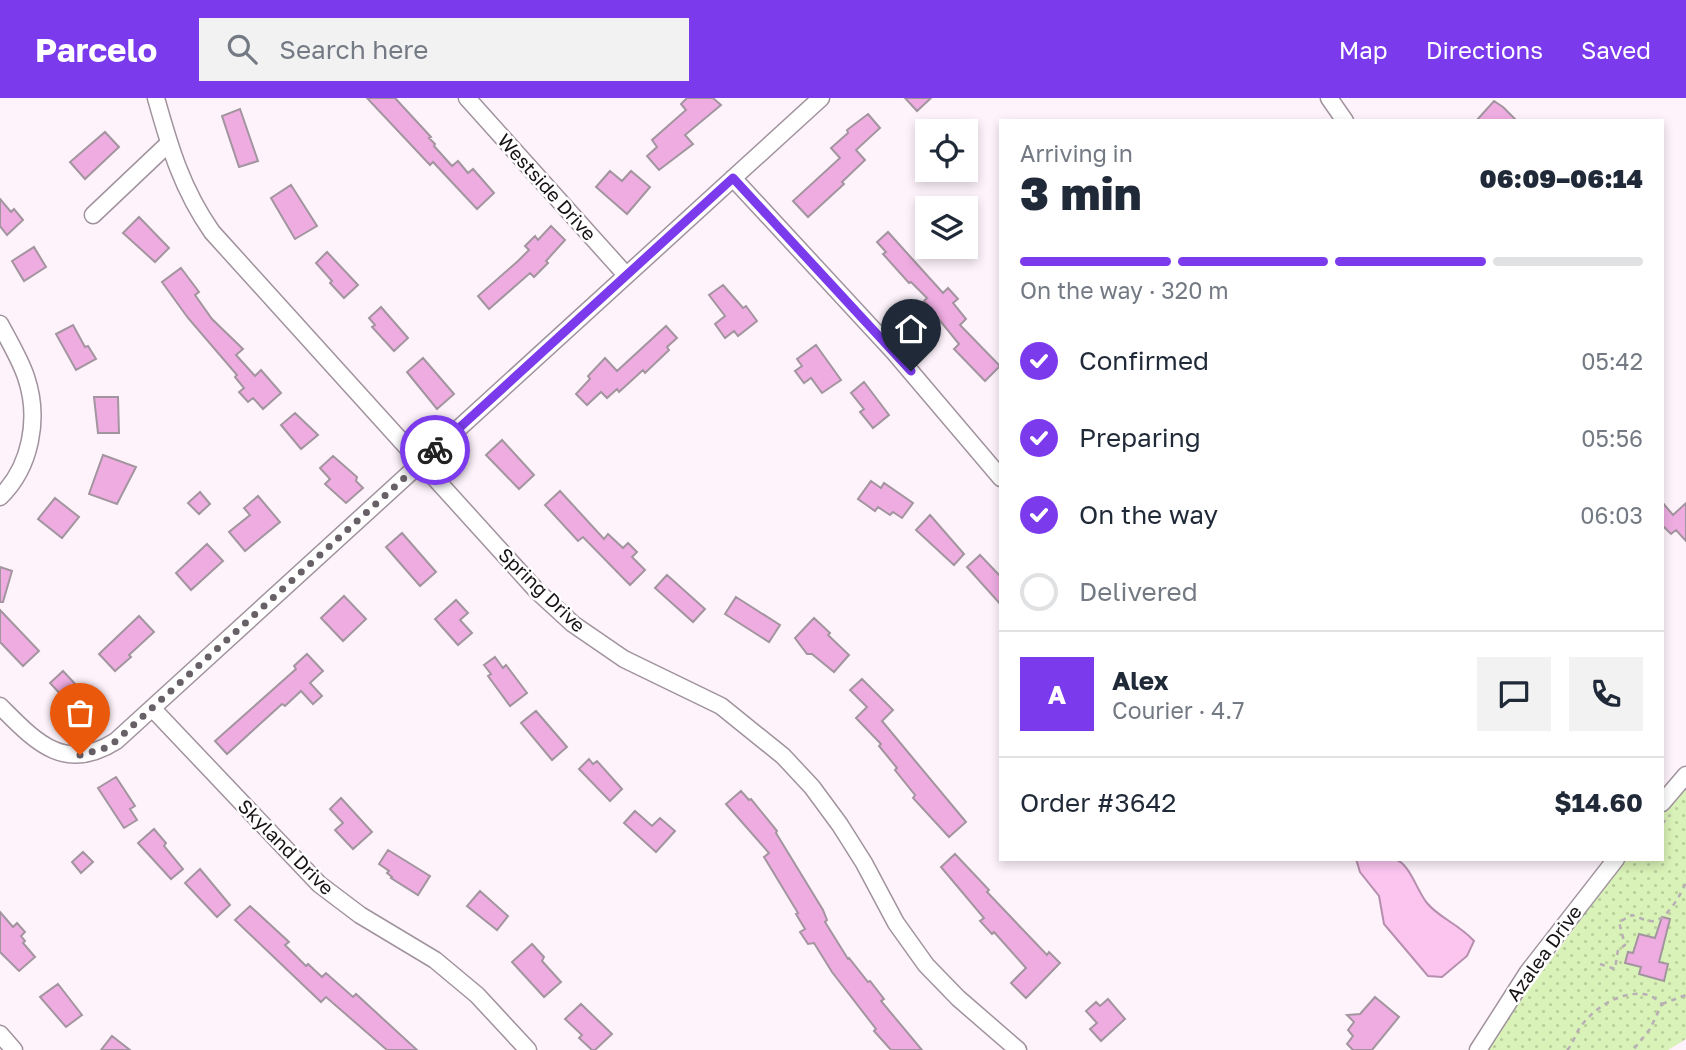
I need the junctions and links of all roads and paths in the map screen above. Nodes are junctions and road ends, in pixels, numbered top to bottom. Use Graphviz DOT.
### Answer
graph roads {
  1 [pos="156,98"];
  2 [pos="467,98"];
  3 [pos="821,98"];
  4 [pos="1329,98"];
  5 [pos="1344,119"];
  6 [pos="169,143"];
  7 [pos="733,178"];
  8 [pos="93,215"];
  9 [pos="626,275"];
  10 [pos="0,324"];
  11 [pos="421,463"];
  12 [pos="999,476"];
  13 [pos="0,497"];
  14 [pos="0,706"];
  15 [pos="152,708"];
  16 [pos="1686,775"];
  17 [pos="1664,801"];
  18 [pos="1614,861"];
  19 [pos="1686,881"];
  20 [pos="1601,964"];
  21 [pos="1686,995"];
  22 [pos="1662,1004"];
  23 [pos="0,1034"];
  24 [pos="1569,1049"];
  25 [pos="14,1050"];
  26 [pos="528,1050"];
  27 [pos="1018,1050"];
  28 [pos="1478,1050"];
  29 [pos="1633,1050"];
  1 -- 6 [label="street, Spring Drive"];
  2 -- 9 [label="street, Westside Drive"];
  3 -- 7 [label="street"];
  4 -- 5 [label="street"];
  6 -- 8 [label="street"];
  6 -- 11 [label="street, Spring Drive"];
  7 -- 9 [label="street"];
  7 -- 12 [label="street"];
  9 -- 11 [label="street"];
  10 -- 13 [label="street"];
  11 -- 15 [label="street"];
  11 -- 27 [label="street, Spring Drive"];
  14 -- 15 [label="street"];
  15 -- 26 [label="street, Skyland Drive"];
  16 -- 17 [label="street"];
  18 -- 28 [label="street, Azalea Drive"];
  19 -- 20 [label="path"];
  21 -- 22 [label="path"];
  22 -- 24 [label="path"];
  22 -- 29 [label="path"];
  23 -- 25 [label="street"];
}
